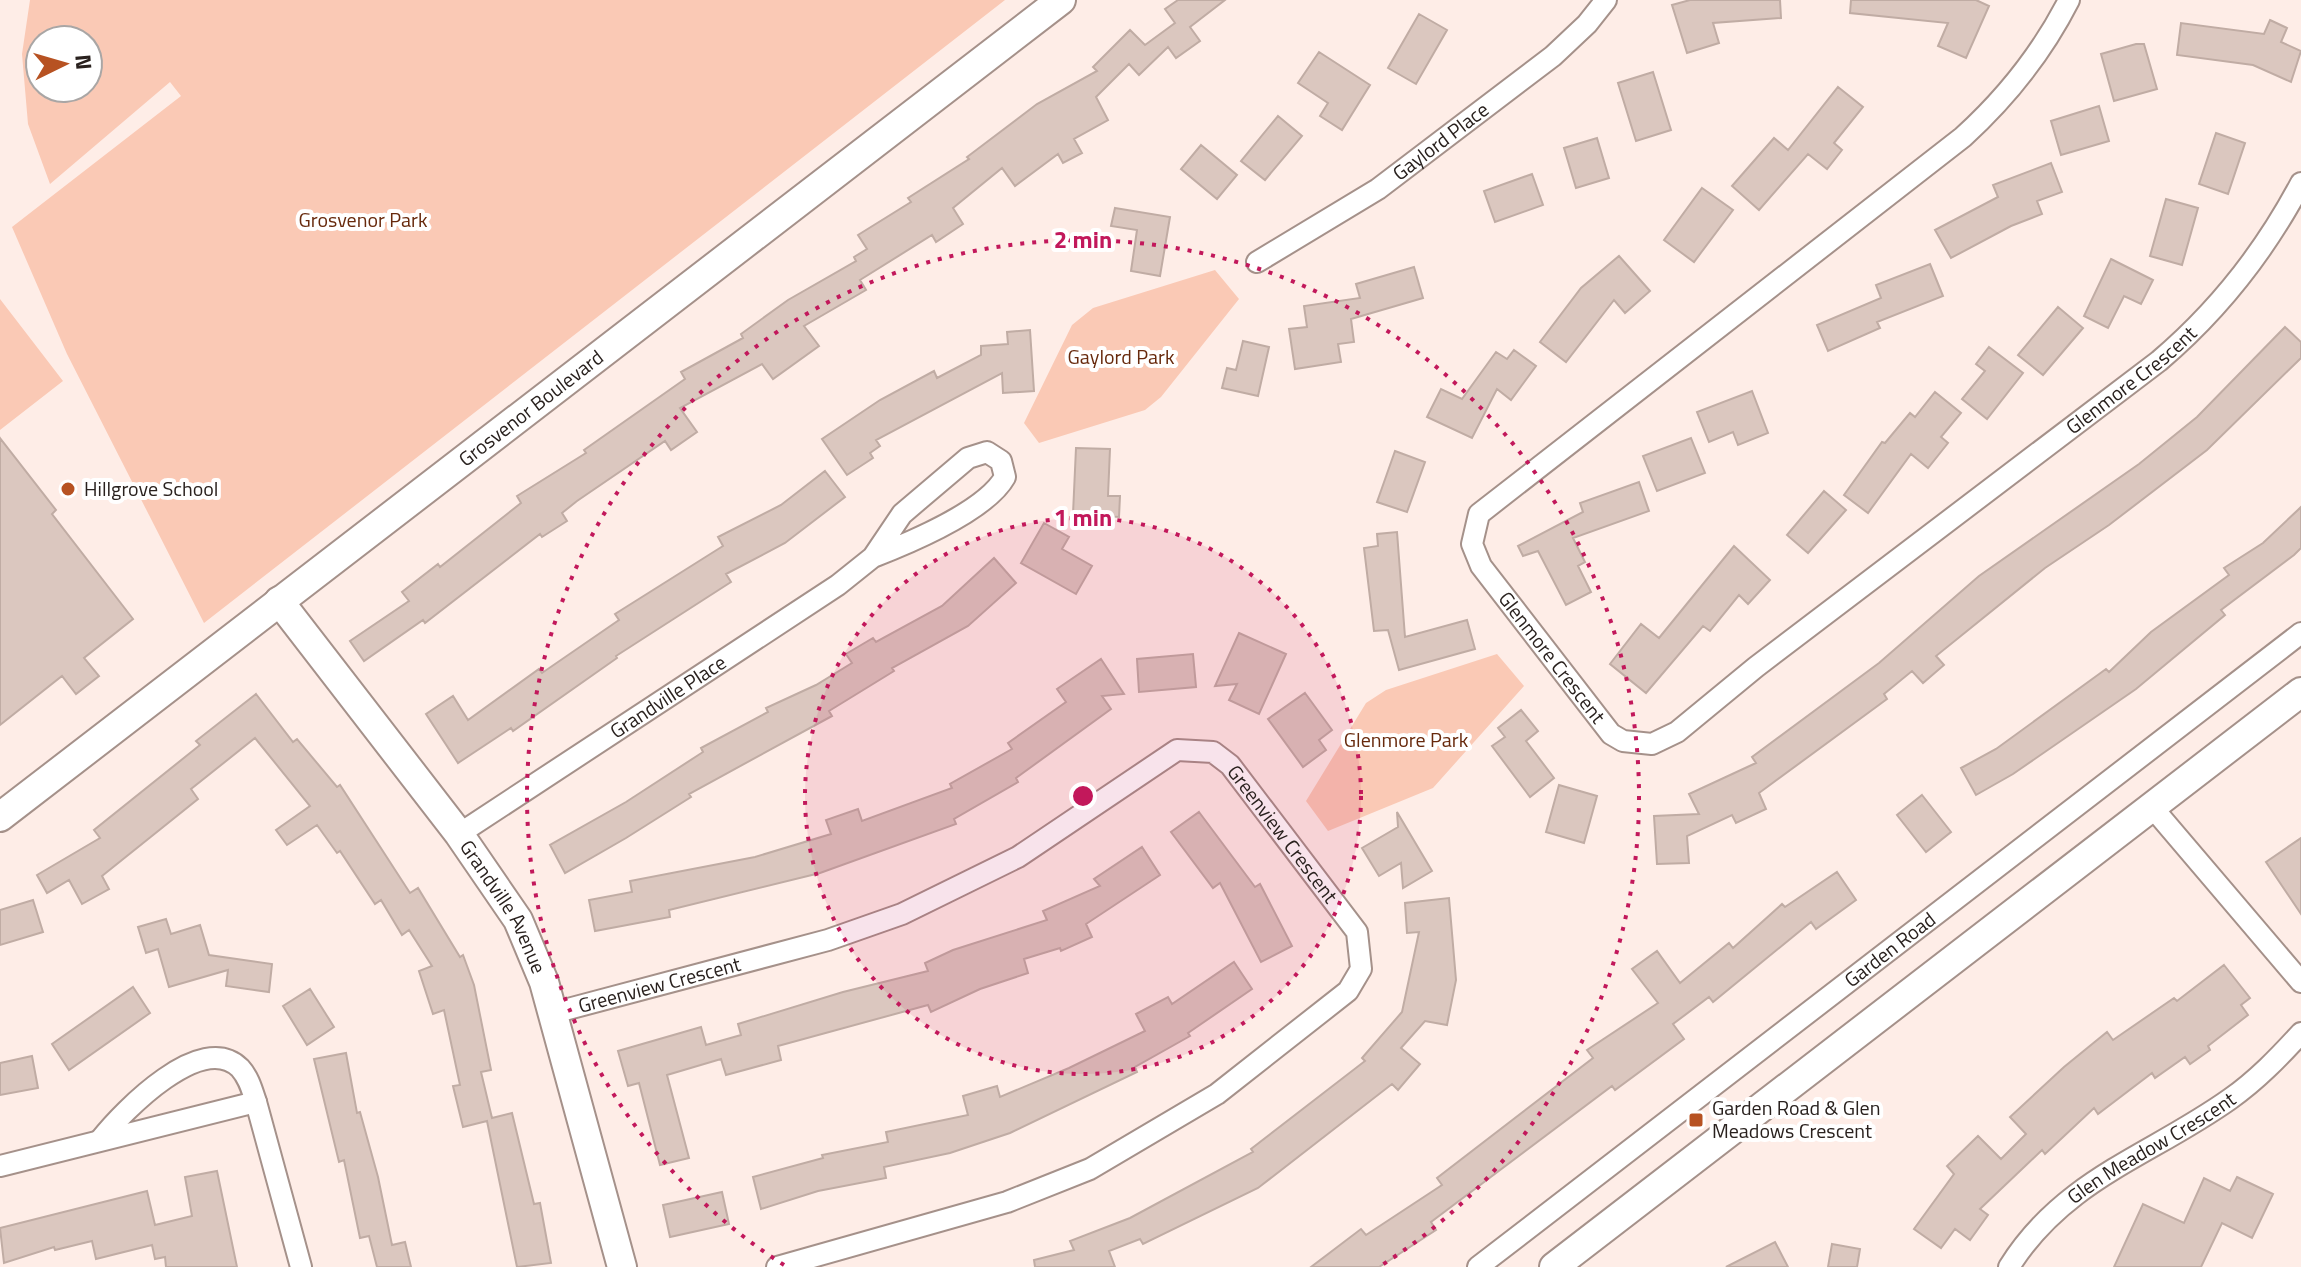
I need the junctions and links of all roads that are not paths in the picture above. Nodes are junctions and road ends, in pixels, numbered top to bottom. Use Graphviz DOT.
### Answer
graph roads {
  1 [pos="1061,0"];
  2 [pos="1606,0"];
  3 [pos="2069,0"];
  4 [pos="2301,183"];
  5 [pos="1257,262"];
  6 [pos="873,557"];
  7 [pos="279,601"];
  8 [pos="2301,633"];
  9 [pos="2301,692"];
  10 [pos="2152,807"];
  11 [pos="0,817"];
  12 [pos="459,834"];
  13 [pos="2301,982"];
  14 [pos="553,1013"];
  15 [pos="2301,1033"];
  16 [pos="256,1102"];
  17 [pos="101,1139"];
  18 [pos="0,1166"];
  19 [pos="301,1267"];
  20 [pos="622,1267"];
  21 [pos="777,1267"];
  22 [pos="1478,1267"];
  23 [pos="1554,1267"];
  24 [pos="2009,1267"];
  1 -- 7 [label="street, Grosvenor Boulevard"];
  2 -- 5 [label="street, Gaylord Place"];
  3 -- 4 [label="street, Glenmore Crescent"];
  6 -- 6 [label="street, Grandville Place"];
  6 -- 12 [label="street, Grandville Place"];
  7 -- 11 [label="street, Grosvenor Boulevard"];
  7 -- 12 [label="street, Grandville Avenue"];
  8 -- 22 [label="street, Garden Road"];
  9 -- 10 [label="street"];
  10 -- 13 [label="street"];
  10 -- 23 [label="street"];
  12 -- 14 [label="street, Grandville Avenue"];
  14 -- 20 [label="street, Grandville Avenue"];
  14 -- 21 [label="street, Greenview Crescent"];
  15 -- 24 [label="street, Glen Meadow Crescent"];
  16 -- 17 [label="street"];
  16 -- 17 [label="street"];
  16 -- 19 [label="street"];
  17 -- 18 [label="street"];
}
